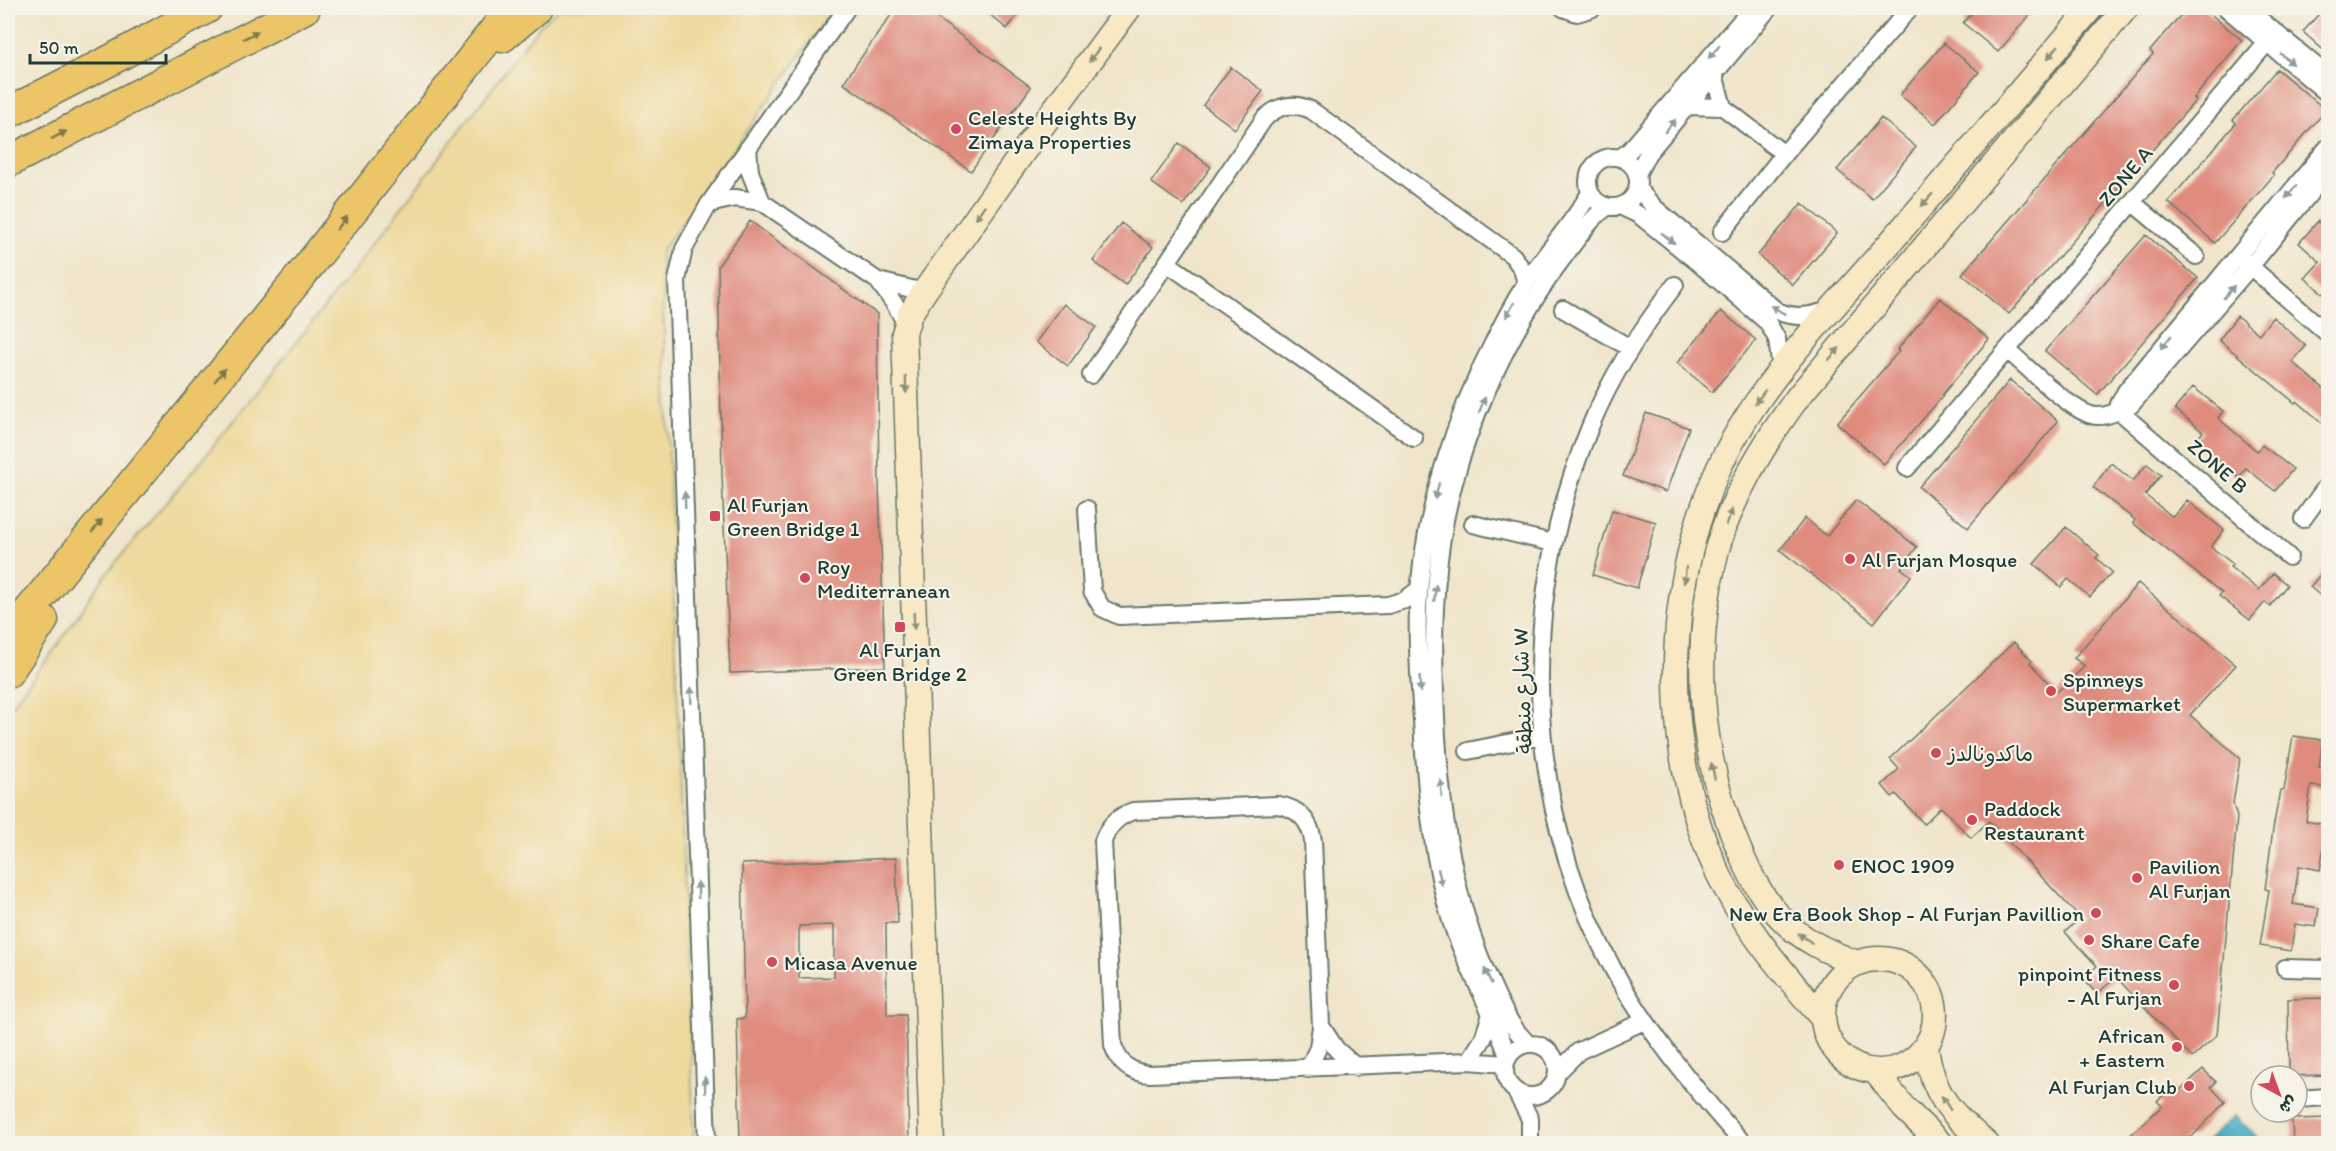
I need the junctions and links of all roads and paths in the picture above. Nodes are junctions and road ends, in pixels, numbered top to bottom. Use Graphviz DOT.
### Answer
graph roads {
  1 [pos="207,8"];
  2 [pos="305,8"];
  3 [pos="512,8"];
  4 [pos="537,8"];
  5 [pos="848,8"];
  6 [pos="1129,8"];
  7 [pos="1563,8"];
  8 [pos="1593,8"];
  9 [pos="1752,8"];
  10 [pos="1769,8"];
  11 [pos="1908,8"];
  12 [pos="2091,8"];
  13 [pos="2126,8"];
  14 [pos="2226,8"];
  15 [pos="2247,8"];
  16 [pos="2272,37"];
  17 [pos="476,53"];
  18 [pos="1714,74"];
  19 [pos="2328,76"];
  20 [pos="2328,94"];
  21 [pos="1687,106"];
  22 [pos="1723,107"];
  23 [pos="8,113"];
  24 [pos="1983,135"];
  25 [pos="2328,147"];
  26 [pos="748,148"];
  27 [pos="2005,153"];
  28 [pos="1784,154"];
  29 [pos="1620,158"];
  30 [pos="8,162"];
  31 [pos="2328,171"];
  32 [pos="1637,181"];
  33 [pos="1590,192"];
  34 [pos="762,202"];
  35 [pos="2132,202"];
  36 [pos="709,204"];
  37 [pos="1613,206"];
  38 [pos="1722,232"];
  39 [pos="1514,256"];
  40 [pos="2196,256"];
  41 [pos="1544,258"];
  42 [pos="2244,261"];
  43 [pos="1167,263"];
  44 [pos="878,281"];
  45 [pos="1526,283"];
  46 [pos="1674,285"];
  47 [pos="924,292"];
  48 [pos="1833,308"];
  49 [pos="1563,309"];
  50 [pos="906,324"];
  51 [pos="2328,334"];
  52 [pos="1630,348"];
  53 [pos="2007,350"];
  54 [pos="1781,370"];
  55 [pos="1091,375"];
  56 [pos="2118,410"];
  57 [pos="1414,438"];
  58 [pos="1907,468"];
  59 [pos="2328,484"];
  60 [pos="1087,509"];
  61 [pos="2303,519"];
  62 [pos="1473,524"];
  63 [pos="1553,543"];
  64 [pos="72,557"];
  65 [pos="2289,557"];
  66 [pos="1419,589"];
  67 [pos="1388,605"];
  68 [pos="1417,626"];
  69 [pos="8,637"];
  70 [pos="8,672"];
  71 [pos="1542,736"];
  72 [pos="1468,751"];
  73 [pos="1857,963"];
  74 [pos="2285,968"];
  75 [pos="2328,969"];
  76 [pos="1491,1014"];
  77 [pos="1823,1019"];
  78 [pos="1644,1020"];
  79 [pos="1321,1026"];
  80 [pos="1528,1044"];
  81 [pos="1926,1046"];
  82 [pos="1579,1051"];
  83 [pos="1550,1053"];
  84 [pos="1469,1061"];
  85 [pos="1506,1061"];
  86 [pos="1356,1067"];
  87 [pos="1308,1069"];
  88 [pos="1875,1071"];
  89 [pos="1557,1074"];
  90 [pos="1516,1092"];
  91 [pos="1541,1095"];
  92 [pos="2328,1097"];
  93 [pos="2309,1098"];
  94 [pos="1530,1119"];
  95 [pos="707,1143"];
  96 [pos="932,1143"];
  97 [pos="1530,1143"];
  98 [pos="1744,1143"];
  99 [pos="1941,1143"];
  100 [pos="1987,1143"];
  1 -- 23 [label="highway"];
  30 -- 2 [label="highway, one-way"];
  3 -- 17 [label="highway"];
  4 -- 17 [label="highway"];
  5 -- 26 [label="street"];
  6 -- 47 [label="street, one-way"];
  7 -- 8 [label="street"];
  9 -- 29 [label="street, one-way"];
  10 -- 18 [label="street"];
  11 -- 28 [label="street"];
  12 -- 24 [label="street, one-way"];
  13 -- 27 [label="street"];
  14 -- 16 [label="street"];
  15 -- 16 [label="street"];
  16 -- 19 [label="street"];
  16 -- 20 [label="street, one-way"];
  16 -- 35 [label="street, ZONE A"];
  64 -- 17 [label="highway, one-way"];
  18 -- 21 [label="street"];
  18 -- 22 [label="street"];
  21 -- 22 [label="street"];
  32 -- 21 [label="street, one-way"];
  22 -- 28 [label="street"];
  24 -- 27 [label="street"];
  24 -- 48 [label="street, one-way"];
  25 -- 42 [label="street, one-way"];
  26 -- 34 [label="street"];
  26 -- 36 [label="street"];
  73 -- 27 [label="street, one-way"];
  28 -- 38 [label="street"];
  29 -- 32 [label="street"];
  29 -- 33 [label="street"];
  31 -- 42 [label="street"];
  32 -- 37 [label="street"];
  48 -- 32 [label="street, one-way"];
  33 -- 37 [label="street"];
  33 -- 41 [label="street"];
  34 -- 36 [label="street"];
  34 -- 44 [label="street"];
  35 -- 40 [label="street"];
  35 -- 53 [label="street, ZONE A"];
  95 -- 36 [label="street, one-way"];
  37 -- 54 [label="street, one-way"];
  80 -- 37 [label="street, one-way"];
  39 -- 41 [label="street"];
  39 -- 43 [label="street"];
  39 -- 45 [label="street"];
  41 -- 45 [label="street"];
  42 -- 51 [label="street"];
  42 -- 56 [label="street"];
  43 -- 55 [label="street"];
  43 -- 57 [label="street"];
  44 -- 47 [label="street"];
  44 -- 50 [label="street"];
  45 -- 66 [label="street, one-way"];
  46 -- 52 [label="street, شارع منطقة W"];
  47 -- 50 [label="street"];
  48 -- 54 [label="street"];
  49 -- 52 [label="street"];
  50 -- 96 [label="street, one-way"];
  52 -- 63 [label="street, شارع منطقة W"];
  53 -- 56 [label="street"];
  53 -- 58 [label="street, ZONE A"];
  54 -- 77 [label="street, one-way"];
  56 -- 65 [label="street, ZONE B"];
  59 -- 61 [label="street"];
  60 -- 67 [label="street"];
  62 -- 63 [label="street"];
  63 -- 71 [label="street, شارع منطقة W"];
  64 -- 69 [label="highway"];
  64 -- 70 [label="highway"];
  66 -- 67 [label="street"];
  66 -- 68 [label="street"];
  67 -- 68 [label="street"];
  68 -- 76 [label="street, one-way"];
  71 -- 72 [label="street"];
  71 -- 78 [label="street, شارع منطقة W"];
  73 -- 77 [label="street"];
  73 -- 81 [label="street"];
  74 -- 75 [label="street"];
  76 -- 84 [label="street"];
  76 -- 85 [label="street"];
  77 -- 88 [label="street"];
  78 -- 82 [label="street"];
  78 -- 98 [label="street, شارع منطقة W"];
  79 -- 86 [label="street"];
  79 -- 87 [label="street"];
  79 -- 87 [label="street"];
  80 -- 83 [label="street"];
  80 -- 85 [label="street"];
  81 -- 88 [label="street"];
  100 -- 81 [label="street, one-way"];
  82 -- 83 [label="street"];
  82 -- 89 [label="street"];
  83 -- 89 [label="street"];
  84 -- 85 [label="street"];
  84 -- 86 [label="street"];
  85 -- 90 [label="street"];
  86 -- 87 [label="street"];
  88 -- 99 [label="street"];
  89 -- 91 [label="street"];
  90 -- 91 [label="street"];
  90 -- 94 [label="street"];
  91 -- 94 [label="street"];
  92 -- 93 [label="street"];
  94 -- 97 [label="street"];
}
